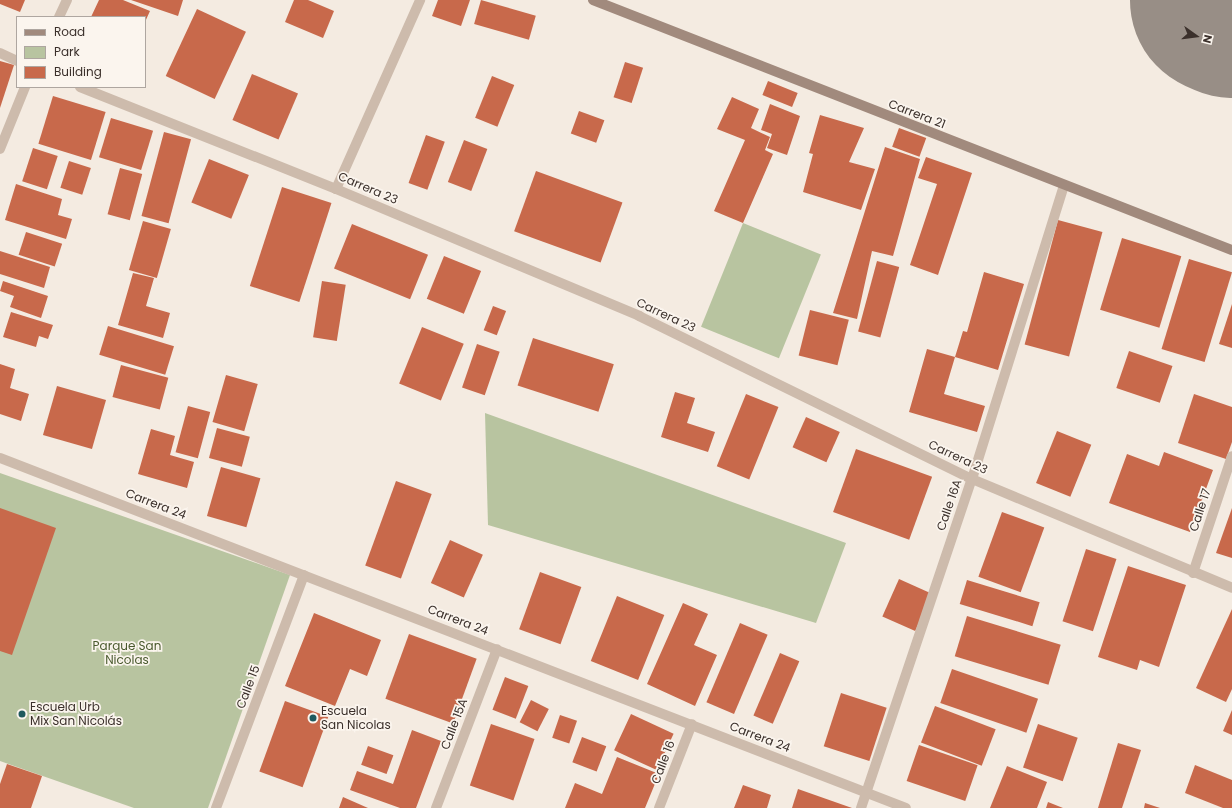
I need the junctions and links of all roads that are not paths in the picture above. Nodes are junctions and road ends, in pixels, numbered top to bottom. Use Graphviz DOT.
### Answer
graph roads {
  1 [pos="68,0"];
  2 [pos="420,0"];
  3 [pos="593,0"];
  4 [pos="60,16"];
  5 [pos="0,53"];
  6 [pos="16,61"];
  7 [pos="25,88"];
  8 [pos="83,88"];
  9 [pos="0,148"];
  10 [pos="1064,186"];
  11 [pos="336,189"];
  12 [pos="1232,250"];
  13 [pos="1232,456"];
  14 [pos="0,458"];
  15 [pos="972,479"];
  16 [pos="1193,573"];
  17 [pos="304,575"];
  18 [pos="1232,588"];
  19 [pos="497,649"];
  20 [pos="692,724"];
  21 [pos="866,793"];
  22 [pos="216,808"];
  23 [pos="436,808"];
  24 [pos="659,808"];
  25 [pos="861,808"];
  26 [pos="906,808"];
  1 -- 4 [label="street"];
  2 -- 11 [label="street"];
  3 -- 10 [label="street, Carrera 21"];
  5 -- 6 [label="street"];
  7 -- 9 [label="street"];
  8 -- 11 [label="street, Carrera 23"];
  10 -- 12 [label="street, Carrera 21"];
  10 -- 15 [label="street, Calle 16A"];
  11 -- 15 [label="street, Carrera 23"];
  13 -- 16 [label="street, Calle 17"];
  14 -- 17 [label="street, Carrera 24"];
  15 -- 16 [label="street, Carrera 23"];
  15 -- 21 [label="street, Calle 16A"];
  16 -- 18 [label="street, Carrera 23"];
  17 -- 19 [label="street, Carrera 24"];
  17 -- 22 [label="street, Calle 15"];
  19 -- 20 [label="street, Carrera 24"];
  19 -- 23 [label="street, Calle 15A"];
  20 -- 21 [label="street, Carrera 24"];
  20 -- 24 [label="street, Calle 16"];
  21 -- 25 [label="street, Calle 16A"];
  21 -- 26 [label="street, Carrera 24"];
}
